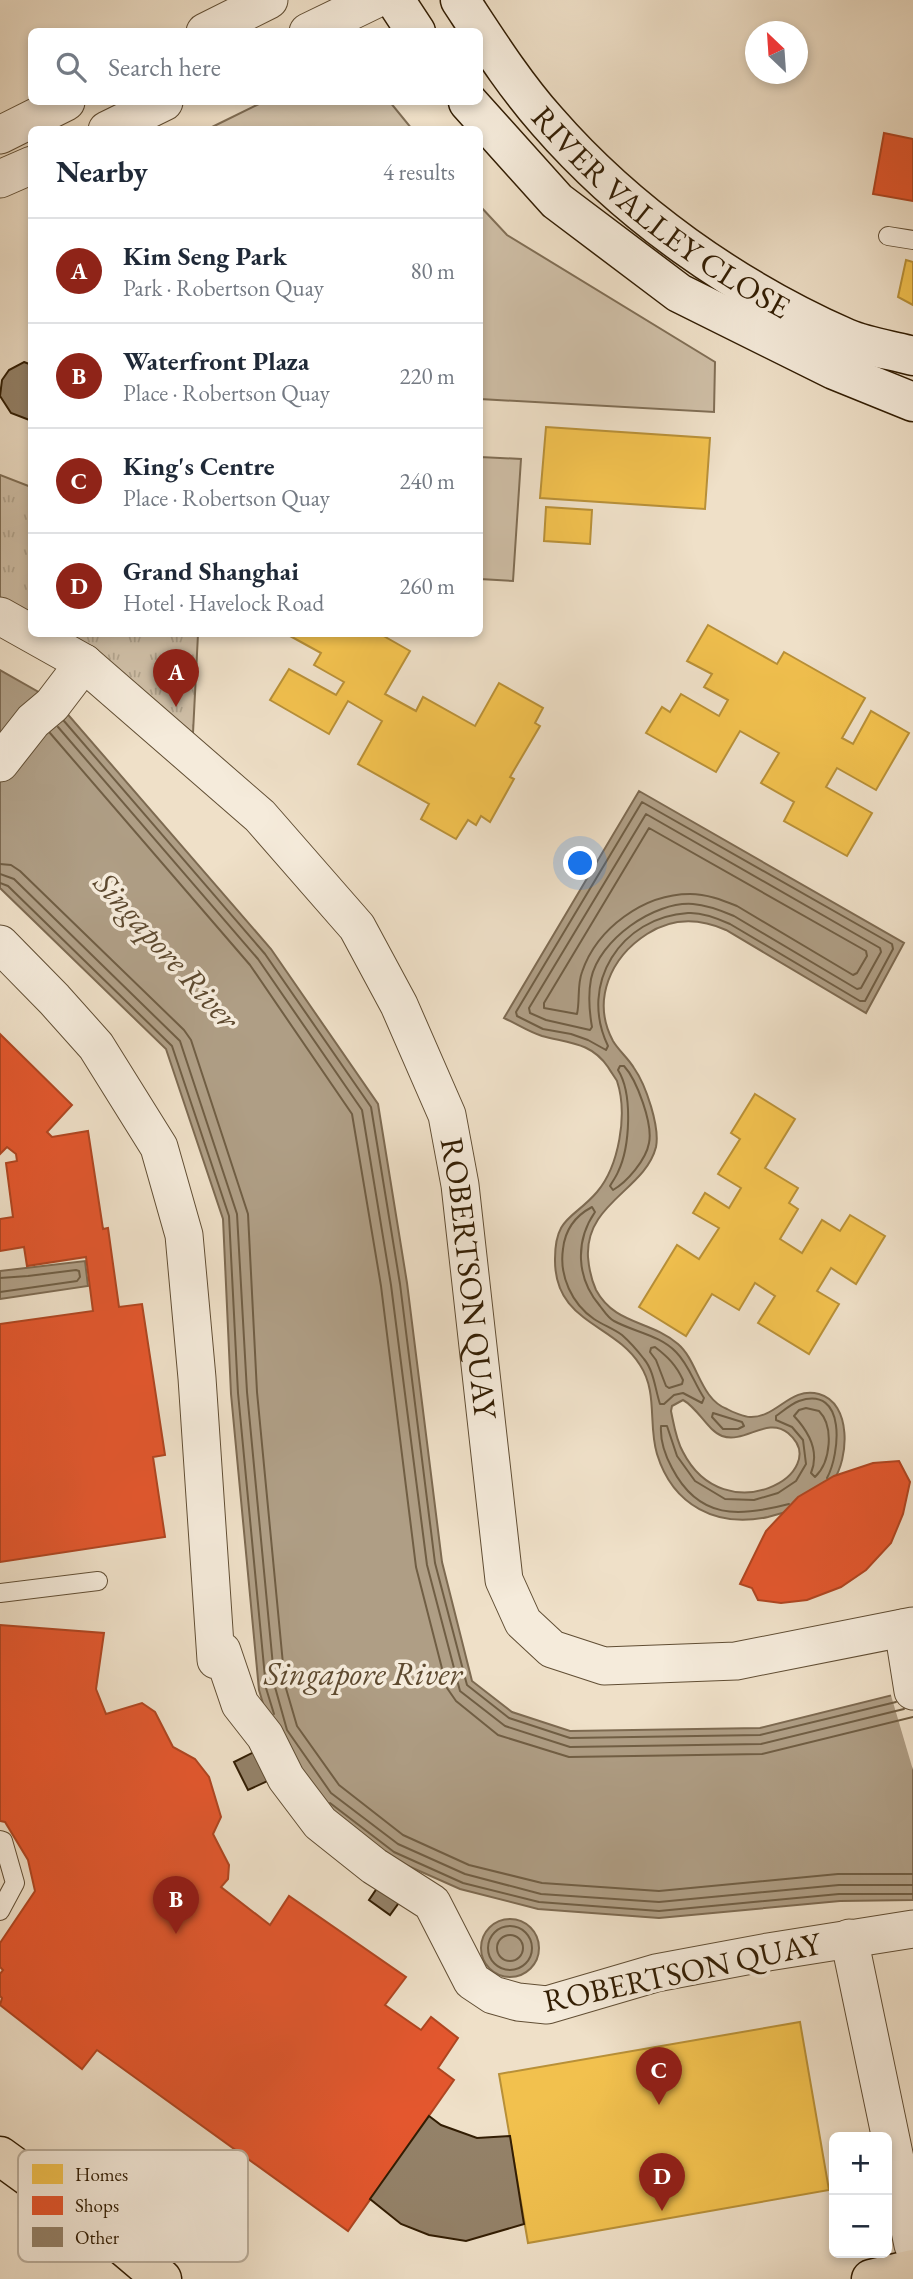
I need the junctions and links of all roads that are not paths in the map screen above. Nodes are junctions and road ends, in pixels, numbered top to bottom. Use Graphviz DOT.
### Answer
graph roads {
  1 [pos="269,0"];
  2 [pos="374,0"];
  3 [pos="395,0"];
  4 [pos="460,0"];
  5 [pos="213,28"];
  6 [pos="316,28"];
  7 [pos="413,28"];
  8 [pos="478,28"];
  9 [pos="483,35"];
  10 [pos="60,105"];
  11 [pos="158,105"];
  12 [pos="471,105"];
  13 [pos="115,126"];
  14 [pos="0,135"];
  15 [pos="28,167"];
  16 [pos="0,179"];
  17 [pos="888,236"];
  18 [pos="913,240"];
  19 [pos="913,356"];
  20 [pos="913,402"];
  21 [pos="0,616"];
  22 [pos="75,674"];
  23 [pos="0,763"];
  24 [pos="0,944"];
  25 [pos="98,1581"];
  26 [pos="0,1593"];
  27 [pos="908,1627"];
  28 [pos="911,1686"];
  29 [pos="0,1840"];
  30 [pos="0,1911"];
  31 [pos="913,1929"];
  32 [pos="849,1938"];
  33 [pos="0,2156"];
  34 [pos="18,2169"];
  35 [pos="913,2245"];
  36 [pos="142,2262"];
  37 [pos="913,2269"];
  38 [pos="162,2279"];
  39 [pos="871,2279"];
  1 -- 5 [label="street"];
  2 -- 6 [label="street"];
  3 -- 7 [label="street"];
  4 -- 8 [label="street, RIVER VALLEY CLOSE"];
  9 -- 19 [label="street, RIVER VALLEY CLOSE"];
  10 -- 14 [label="street"];
  11 -- 13 [label="street"];
  12 -- 20 [label="street, RIVER VALLEY CLOSE"];
  15 -- 16 [label="street"];
  17 -- 18 [label="lane"];
  21 -- 22 [label="street, ROBERTSON QUAY"];
  22 -- 23 [label="street"];
  22 -- 27 [label="street, ROBERTSON QUAY"];
  24 -- 32 [label="street, ROBERTSON QUAY"];
  25 -- 26 [label="lane"];
  27 -- 28 [label="street"];
  29 -- 30 [label="lane"];
  31 -- 32 [label="street, ROBERTSON QUAY"];
  32 -- 35 [label="street"];
  33 -- 34 [label="main road"];
  36 -- 38 [label="main road"];
  37 -- 39 [label="main road"];
}
